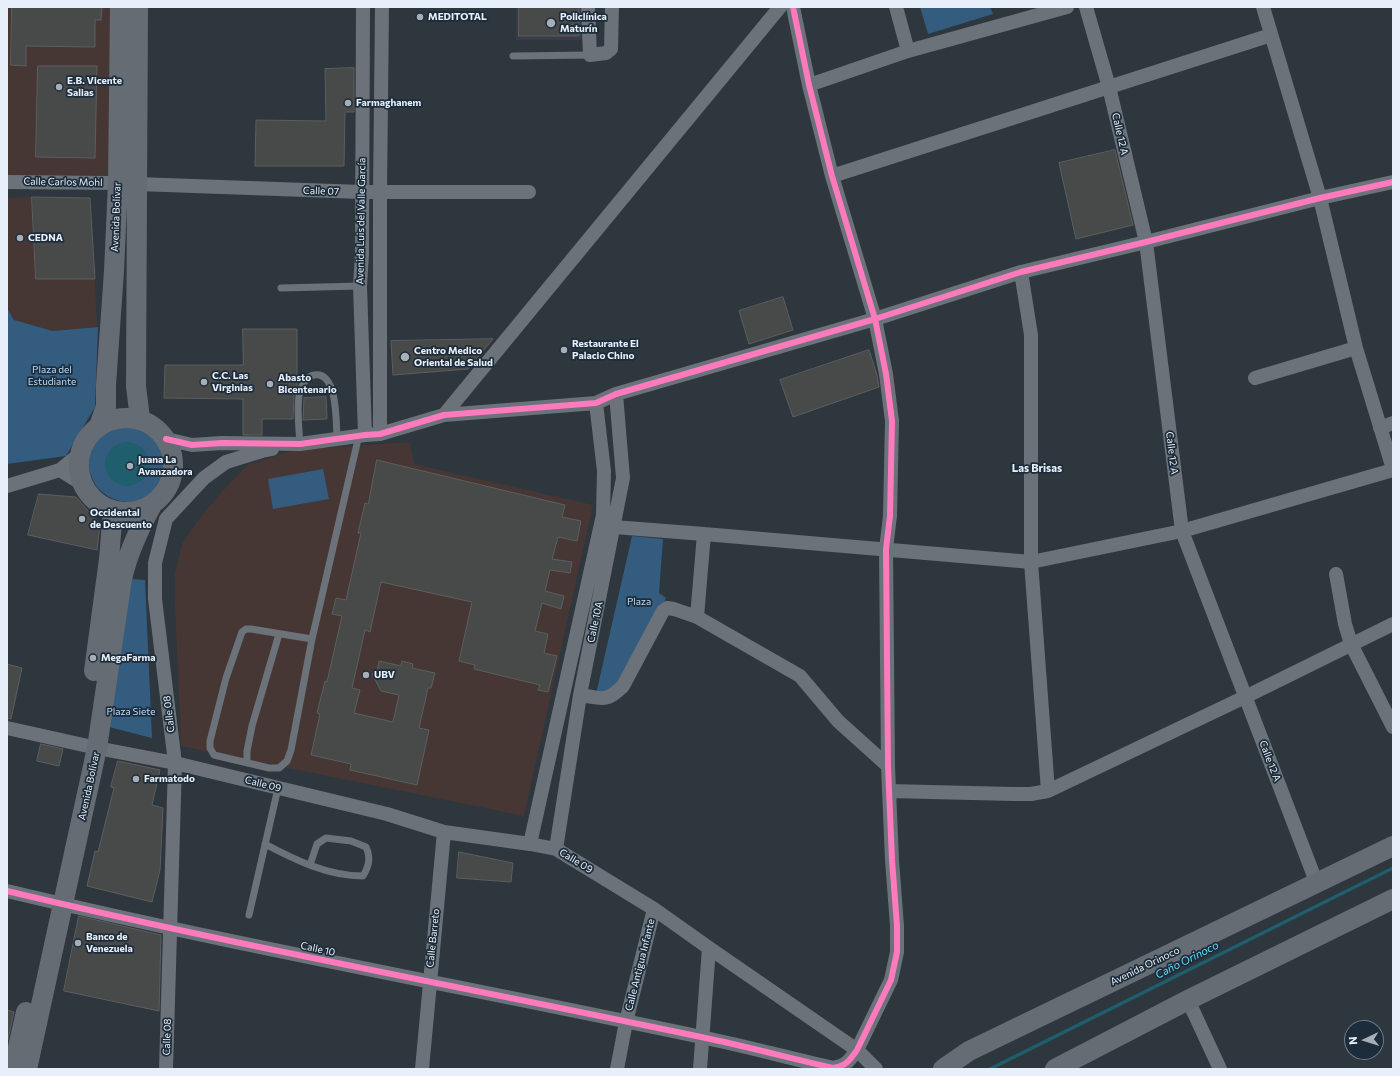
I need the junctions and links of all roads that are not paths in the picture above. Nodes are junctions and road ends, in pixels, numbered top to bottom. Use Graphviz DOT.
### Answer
graph roads {
  1 [pos="120,7"];
  2 [pos="138,7"];
  3 [pos="363,7"];
  4 [pos="382,7"];
  5 [pos="588,7"];
  6 [pos="612,7"];
  7 [pos="780,7"];
  8 [pos="793,7"];
  9 [pos="896,7"];
  10 [pos="1067,7"];
  11 [pos="1086,7"];
  12 [pos="1263,7"];
  13 [pos="1271,35"];
  14 [pos="908,51"];
  15 [pos="590,54"];
  16 [pos="513,56"];
  17 [pos="809,85"];
  18 [pos="1109,87"];
  19 [pos="832,176"];
  20 [pos="7,182"];
  21 [pos="1393,182"];
  22 [pos="127,184"];
  23 [pos="362,192"];
  24 [pos="380,192"];
  25 [pos="529,192"];
  26 [pos="1320,198"];
  27 [pos="1146,242"];
  28 [pos="1021,272"];
  29 [pos="360,286"];
  30 [pos="281,288"];
  31 [pos="875,319"];
  32 [pos="1356,348"];
  33 [pos="1255,378"];
  34 [pos="616,394"];
  35 [pos="596,403"];
  36 [pos="444,415"];
  37 [pos="140,419"];
  38 [pos="1393,423"];
  39 [pos="99,426"];
  40 [pos="1380,428"];
  41 [pos="380,434"];
  42 [pos="362,435"];
  43 [pos="338,438"];
  44 [pos="166,439"];
  45 [pos="300,444"];
  46 [pos="81,453"];
  47 [pos="1393,469"];
  48 [pos="60,470"];
  49 [pos="84,485"];
  50 [pos="7,486"];
  51 [pos="152,505"];
  52 [pos="113,510"];
  53 [pos="614,527"];
  54 [pos="1182,531"];
  55 [pos="704,534"];
  56 [pos="886,549"];
  57 [pos="1031,562"];
  58 [pos="1336,574"];
  59 [pos="697,617"];
  60 [pos="1393,624"];
  61 [pos="279,634"];
  62 [pos="312,639"];
  63 [pos="1351,644"];
  64 [pos="580,695"];
  65 [pos="1245,697"];
  66 [pos="1393,727"];
  67 [pos="7,728"];
  68 [pos="91,747"];
  69 [pos="175,763"];
  70 [pos="247,763"];
  71 [pos="888,766"];
  72 [pos="278,788"];
  73 [pos="889,791"];
  74 [pos="1048,791"];
  75 [pos="444,832"];
  76 [pos="265,844"];
  77 [pos="530,844"];
  78 [pos="1393,846"];
  79 [pos="556,849"];
  80 [pos="310,865"];
  81 [pos="1316,884"];
  82 [pos="7,892"];
  83 [pos="1393,899"];
  84 [pos="57,903"];
  85 [pos="654,909"];
  86 [pos="249,915"];
  87 [pos="171,929"];
  88 [pos="709,948"];
  89 [pos="429,983"];
  90 [pos="1188,1000"];
  91 [pos="626,1022"];
  92 [pos="702,1037"];
  93 [pos="857,1050"];
  94 [pos="13,1069"];
  95 [pos="27,1069"];
  96 [pos="166,1069"];
  97 [pos="422,1069"];
  98 [pos="616,1069"];
  99 [pos="700,1069"];
  100 [pos="876,1069"];
  101 [pos="943,1069"];
  102 [pos="1054,1069"];
  103 [pos="1220,1069"];
  1 -- 22 [label="street, Avenida Bolívar"];
  2 -- 22 [label="street, Avenida Bolívar"];
  3 -- 23 [label="street, Avenida Luis del Valle García"];
  4 -- 24 [label="street, Avenida Luis del Valle García"];
  5 -- 15 [label="street"];
  6 -- 15 [label="street"];
  7 -- 36 [label="street"];
  8 -- 17 [label="street, Calle 10"];
  9 -- 14 [label="street"];
  10 -- 14 [label="street"];
  11 -- 18 [label="street, Calle 12 A"];
  12 -- 13 [label="street"];
  13 -- 18 [label="street"];
  13 -- 26 [label="street"];
  14 -- 17 [label="street"];
  15 -- 16 [label="lane"];
  17 -- 19 [label="street, Calle 10"];
  18 -- 19 [label="street"];
  18 -- 27 [label="street, Calle 12 A"];
  19 -- 31 [label="street, Calle 10"];
  20 -- 22 [label="street, Calle Carlos Mohl"];
  21 -- 26 [label="street"];
  22 -- 23 [label="street, Calle 07"];
  22 -- 37 [label="street, Avenida Bolívar"];
  22 -- 39 [label="street, Avenida Bolívar"];
  23 -- 24 [label="street, Calle 07"];
  23 -- 29 [label="street, Avenida Luis del Valle García"];
  24 -- 25 [label="street, Calle 07"];
  24 -- 41 [label="street, Avenida Luis del Valle García"];
  26 -- 27 [label="street"];
  26 -- 32 [label="street"];
  27 -- 28 [label="street"];
  27 -- 54 [label="street, Calle 12 A"];
  28 -- 31 [label="street"];
  28 -- 57 [label="street"];
  29 -- 30 [label="lane"];
  29 -- 42 [label="street, Avenida Luis del Valle García"];
  31 -- 34 [label="street"];
  31 -- 56 [label="street, Calle 10"];
  32 -- 33 [label="street"];
  32 -- 40 [label="street"];
  34 -- 35 [label="street"];
  34 -- 53 [label="street, Calle 10A"];
  35 -- 36 [label="street"];
  35 -- 77 [label="street, Calle 10A"];
  36 -- 41 [label="street"];
  37 -- 39 [label="street"];
  37 -- 44 [label="street"];
  38 -- 40 [label="street"];
  39 -- 46 [label="street"];
  40 -- 47 [label="street"];
  41 -- 42 [label="street"];
  42 -- 43 [label="street"];
  42 -- 62 [label="lane"];
  43 -- 45 [label="street"];
  43 -- 45 [label="lane"];
  44 -- 45 [label="street"];
  44 -- 51 [label="street"];
  45 -- 69 [label="street, Calle 08"];
  46 -- 48 [label="street"];
  46 -- 49 [label="street"];
  47 -- 54 [label="street"];
  48 -- 49 [label="street"];
  48 -- 50 [label="street"];
  49 -- 52 [label="street"];
  51 -- 52 [label="street"];
  51 -- 68 [label="street, Avenida Bolívar"];
  52 -- 68 [label="street, Avenida Bolívar"];
  53 -- 55 [label="street"];
  53 -- 64 [label="street, Calle 10A"];
  54 -- 57 [label="street"];
  54 -- 65 [label="street, Calle 12 A"];
  55 -- 56 [label="street"];
  55 -- 59 [label="street"];
  56 -- 57 [label="street"];
  56 -- 71 [label="street, Calle 10"];
  57 -- 74 [label="street"];
  58 -- 63 [label="street"];
  59 -- 64 [label="street"];
  59 -- 71 [label="street"];
  60 -- 63 [label="street"];
  61 -- 62 [label="lane"];
  61 -- 70 [label="lane"];
  61 -- 70 [label="lane"];
  62 -- 70 [label="lane"];
  63 -- 65 [label="street"];
  63 -- 66 [label="street"];
  64 -- 79 [label="street, Calle 10A"];
  65 -- 74 [label="street"];
  65 -- 81 [label="street, Calle 12 A"];
  67 -- 68 [label="street, Calle 09"];
  68 -- 69 [label="street, Calle 09"];
  68 -- 84 [label="street, Avenida Bolívar"];
  69 -- 72 [label="street, Calle 09"];
  69 -- 87 [label="street, Calle 08"];
  71 -- 73 [label="street, Calle 10"];
  72 -- 75 [label="street, Calle 09"];
  72 -- 76 [label="lane"];
  73 -- 74 [label="street"];
  73 -- 93 [label="street, Calle 10"];
  75 -- 77 [label="street, Calle 09"];
  75 -- 89 [label="street, Calle Barreto"];
  76 -- 80 [label="lane"];
  76 -- 86 [label="lane"];
  77 -- 79 [label="street, Calle 09"];
  78 -- 81 [label="street, Avenida Orinoco"];
  79 -- 85 [label="street, Calle 09"];
  80 -- 80 [label="lane"];
  81 -- 101 [label="street, Avenida Orinoco"];
  82 -- 84 [label="street, Calle 10"];
  83 -- 90 [label="street"];
  84 -- 87 [label="street, Calle 10"];
  84 -- 94 [label="street, Avenida Bolívar"];
  84 -- 95 [label="street, Avenida Bolívar"];
  85 -- 88 [label="street, Calle 09"];
  85 -- 91 [label="street, Calle Antigua Infante"];
  87 -- 89 [label="street, Calle 10"];
  87 -- 96 [label="street, Calle 08"];
  88 -- 92 [label="street"];
  88 -- 93 [label="street, Calle 09"];
  89 -- 91 [label="street, Calle 10"];
  89 -- 97 [label="street, Calle Barreto"];
  90 -- 102 [label="street"];
  90 -- 103 [label="street"];
  91 -- 92 [label="street, Calle 10"];
  91 -- 98 [label="street, Calle Antigua Infante"];
  92 -- 93 [label="street, Calle 10"];
  92 -- 99 [label="street"];
  93 -- 100 [label="street, Calle 09"];
}
